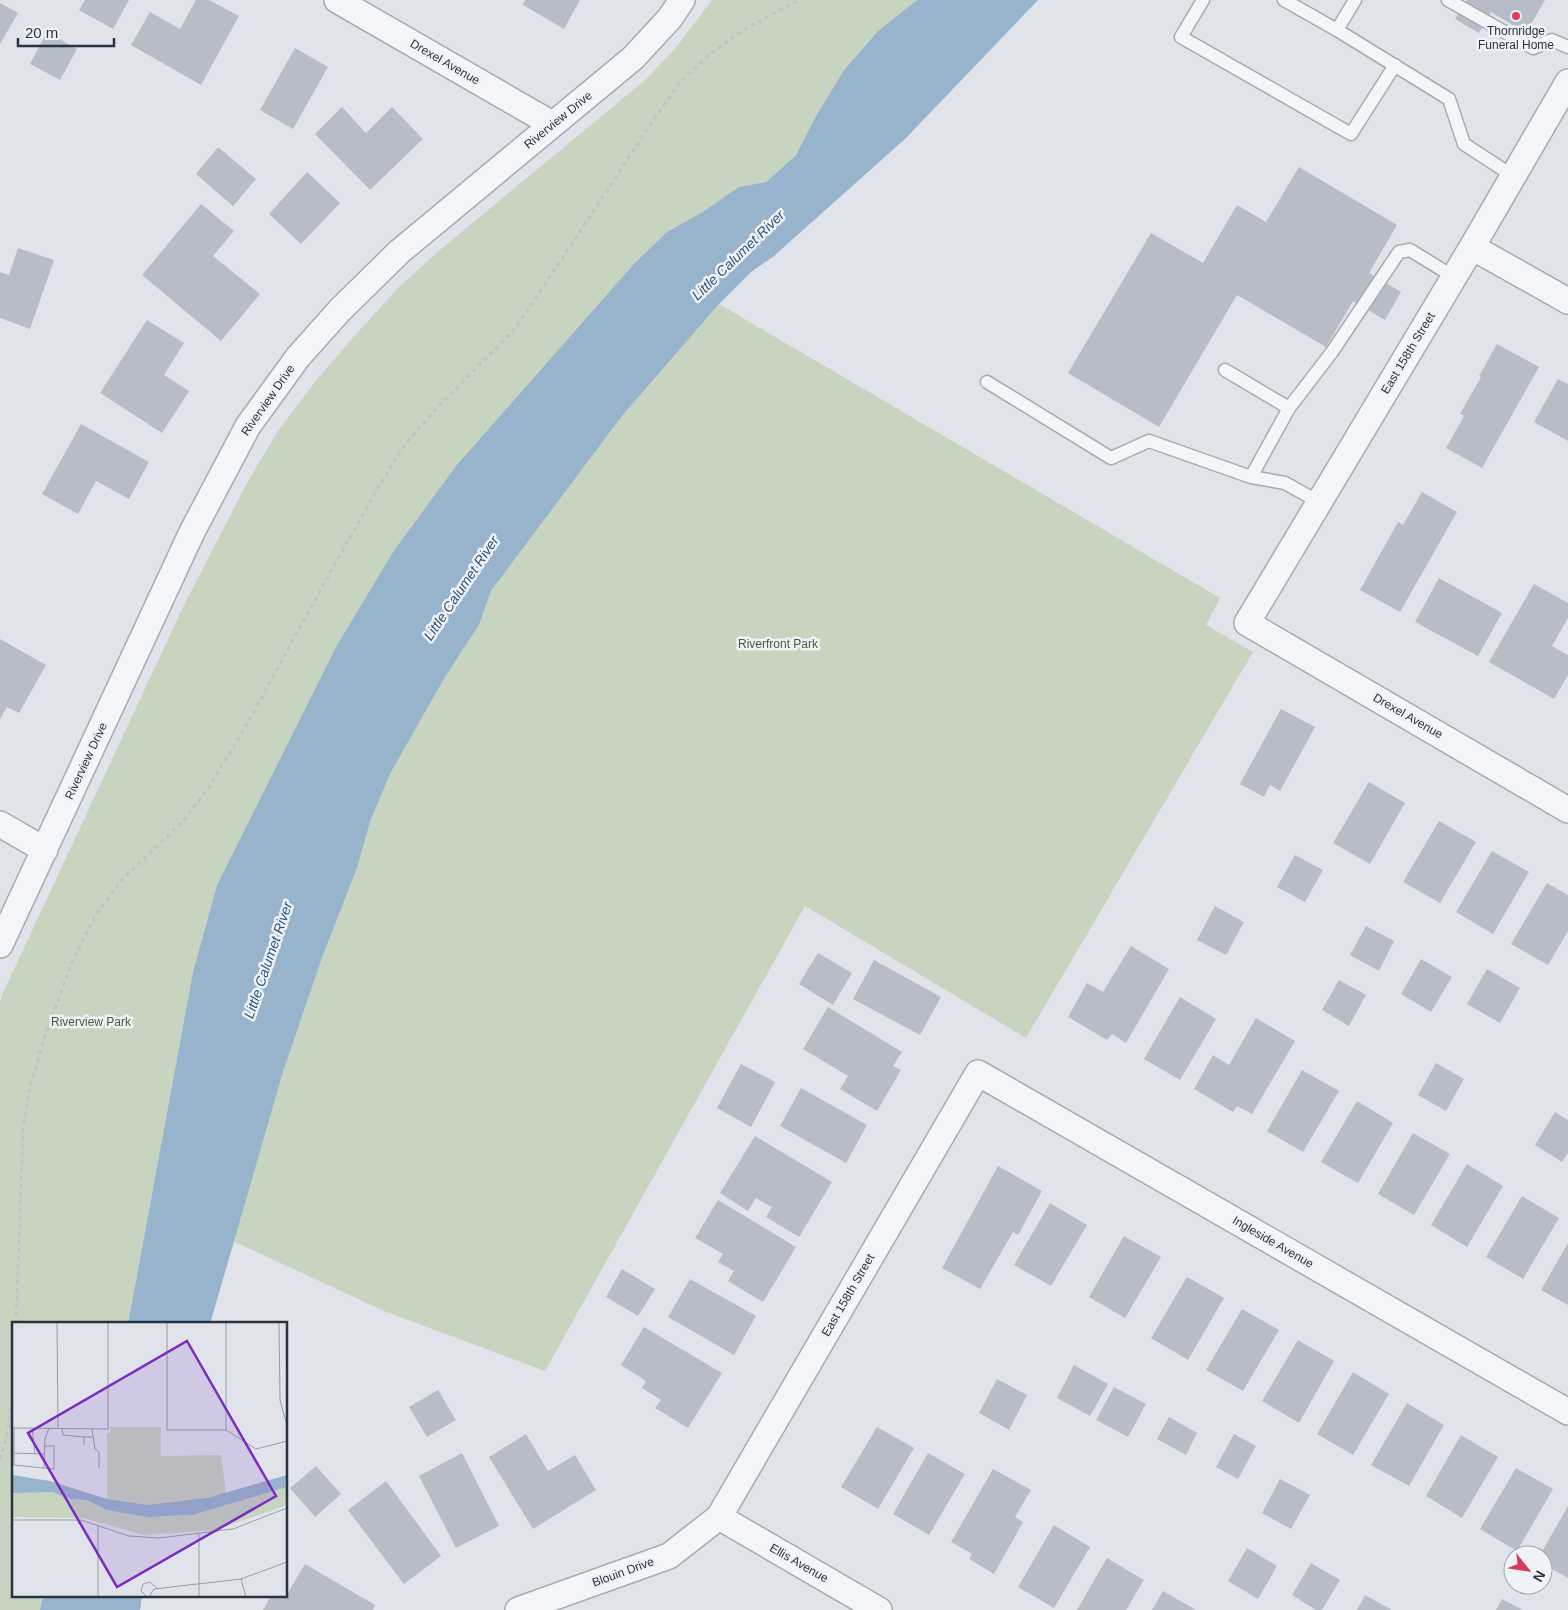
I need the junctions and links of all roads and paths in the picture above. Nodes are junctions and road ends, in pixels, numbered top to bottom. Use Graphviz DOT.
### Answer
graph roads {
  1 [pos="337,0"];
  2 [pos="682,0"];
  3 [pos="799,0"];
  4 [pos="1203,0"];
  5 [pos="1284,0"];
  6 [pos="1355,0"];
  7 [pos="1448,0"];
  8 [pos="1337,30"];
  9 [pos="1568,46"];
  10 [pos="1395,65"];
  11 [pos="1568,82"];
  12 [pos="552,124"];
  13 [pos="1514,176"];
  14 [pos="1472,246"];
  15 [pos="1454,277"];
  16 [pos="1568,301"];
  17 [pos="1225,370"];
  18 [pos="987,382"];
  19 [pos="1290,408"];
  20 [pos="1251,477"];
  21 [pos="1319,502"];
  22 [pos="1247,623"];
  23 [pos="1568,810"];
  24 [pos="0,824"];
  25 [pos="45,850"];
  26 [pos="0,946"];
  27 [pos="978,1072"];
  28 [pos="16,1322"];
  29 [pos="12,1403"];
  30 [pos="1568,1412"];
  31 [pos="0,1459"];
  32 [pos="719,1517"];
  33 [pos="518,1610"];
  34 [pos="879,1610"];
  1 -- 12 [label="street, Drexel Avenue"];
  2 -- 12 [label="street, Riverview Drive"];
  3 -- 28 [label="path"];
  4 -- 10 [label="lane"];
  5 -- 8 [label="lane"];
  6 -- 8 [label="lane"];
  7 -- 9 [label="lane"];
  8 -- 10 [label="lane"];
  10 -- 13 [label="lane"];
  11 -- 13 [label="street, East 158th Street"];
  12 -- 25 [label="street, Riverview Drive"];
  13 -- 14 [label="street, East 158th Street"];
  14 -- 15 [label="street, East 158th Street"];
  14 -- 16 [label="street"];
  15 -- 19 [label="lane"];
  15 -- 21 [label="street, East 158th Street"];
  17 -- 19 [label="lane"];
  18 -- 20 [label="lane"];
  19 -- 20 [label="lane"];
  20 -- 21 [label="lane"];
  21 -- 22 [label="street, East 158th Street"];
  22 -- 23 [label="street, Drexel Avenue"];
  24 -- 25 [label="street"];
  25 -- 26 [label="street, Riverview Drive"];
  27 -- 30 [label="street, Ingleside Avenue"];
  27 -- 32 [label="street, East 158th Street"];
  29 -- 31 [label="path"];
  32 -- 33 [label="street, Blouin Drive"];
  32 -- 34 [label="street, Ellis Avenue"];
}
